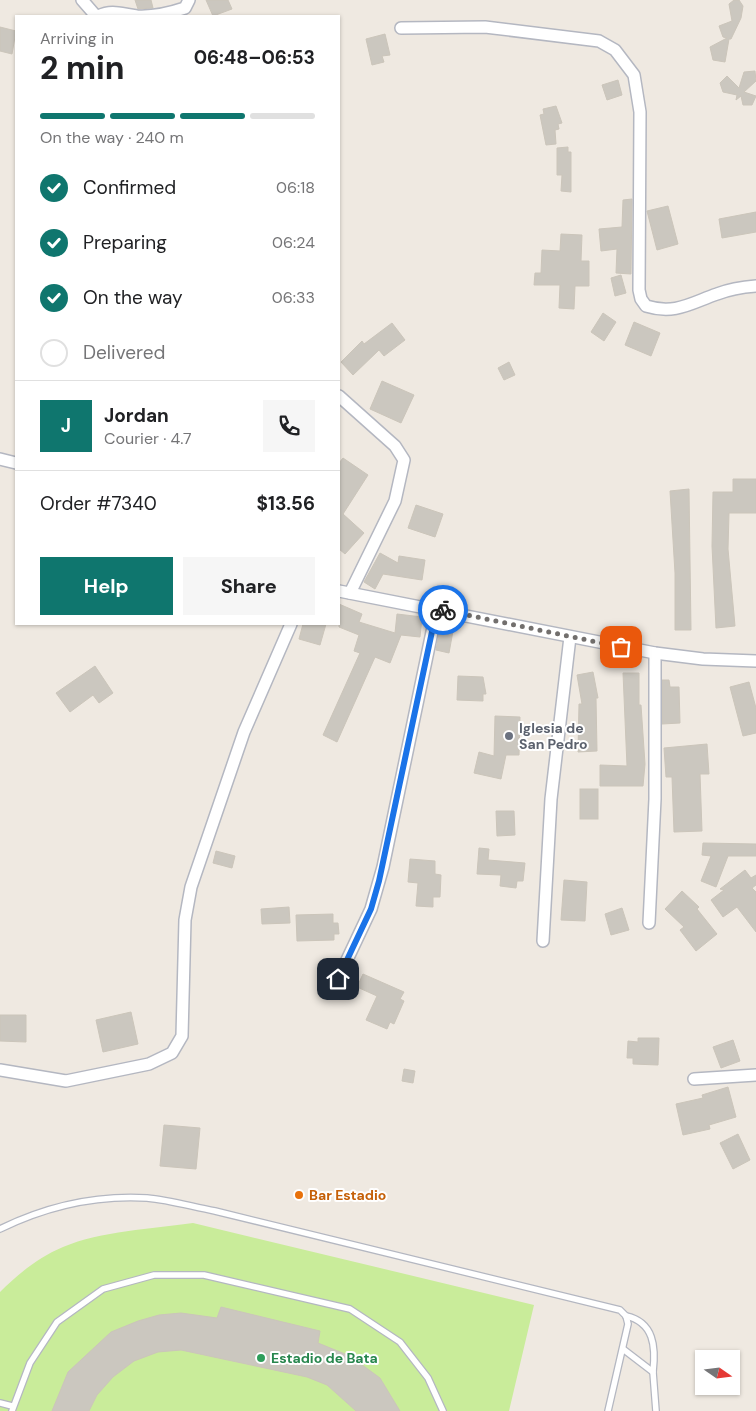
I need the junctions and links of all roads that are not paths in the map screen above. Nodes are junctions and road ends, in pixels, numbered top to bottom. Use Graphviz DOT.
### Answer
graph roads {
  1 [pos="82,0"];
  2 [pos="188,0"];
  3 [pos="96,15"];
  4 [pos="99,15"];
  5 [pos="132,15"];
  6 [pos="154,15"];
  7 [pos="401,28"];
  8 [pos="756,286"];
  9 [pos="340,397"];
  10 [pos="0,459"];
  11 [pos="15,463"];
  12 [pos="344,592"];
  13 [pos="437,608"];
  14 [pos="291,625"];
  15 [pos="570,637"];
  16 [pos="655,653"];
  17 [pos="756,661"];
  18 [pos="649,923"];
  19 [pos="543,941"];
  20 [pos="338,979"];
  21 [pos="0,1070"];
  22 [pos="756,1075"];
  23 [pos="694,1080"];
  24 [pos="0,1230"];
  25 [pos="626,1316"];
  26 [pos="623,1349"];
  27 [pos="654,1372"];
  28 [pos="0,1403"];
  29 [pos="12,1409"];
  30 [pos="443,1411"];
  31 [pos="608,1411"];
  32 [pos="656,1411"];
  1 -- 3 [label="street"];
  2 -- 6 [label="street"];
  4 -- 5 [label="street"];
  7 -- 8 [label="street"];
  9 -- 12 [label="street"];
  10 -- 11 [label="street"];
  12 -- 13 [label="street"];
  13 -- 15 [label="street"];
  13 -- 20 [label="street"];
  14 -- 21 [label="street"];
  15 -- 16 [label="street"];
  15 -- 19 [label="street"];
  16 -- 17 [label="street"];
  16 -- 18 [label="street"];
  22 -- 23 [label="street"];
  24 -- 25 [label="lane"];
  25 -- 26 [label="lane"];
  25 -- 27 [label="lane"];
  26 -- 27 [label="lane"];
  26 -- 31 [label="lane"];
  27 -- 32 [label="lane"];
  28 -- 29 [label="lane"];
  29 -- 30 [label="lane"];
}
